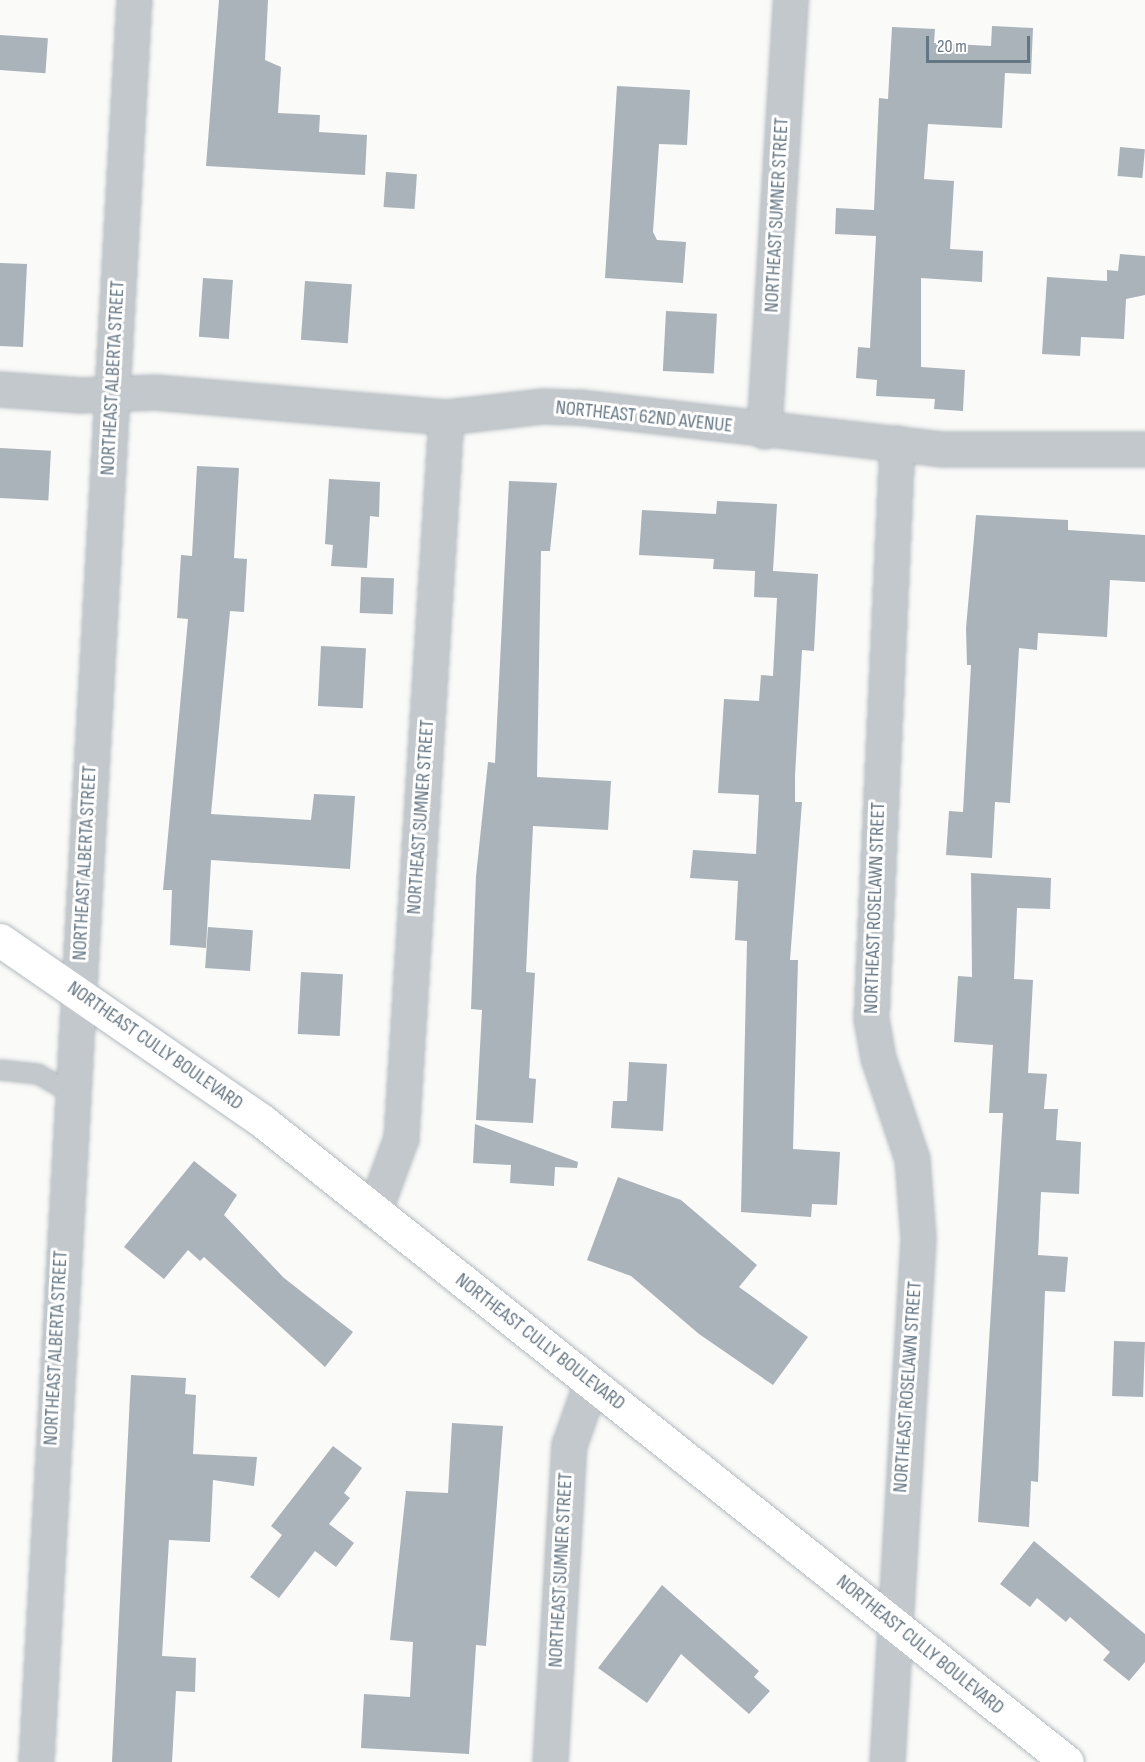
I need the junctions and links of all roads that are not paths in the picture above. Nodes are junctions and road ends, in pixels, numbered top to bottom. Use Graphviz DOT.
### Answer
graph roads {
  1 [pos="134,0"];
  2 [pos="790,0"];
  3 [pos="0,389"];
  4 [pos="112,394"];
  5 [pos="446,417"];
  6 [pos="764,431"];
  7 [pos="897,443"];
  8 [pos="1145,449"];
  9 [pos="0,940"];
  10 [pos="78,992"];
  11 [pos="0,1070"];
  12 [pos="71,1093"];
  13 [pos="374,1211"];
  14 [pos="591,1383"];
  15 [pos="893,1624"];
  16 [pos="36,1762"];
  17 [pos="550,1762"];
  18 [pos="887,1762"];
  19 [pos="1067,1762"];
  1 -- 4 [label="street, NORTHEAST ALBERTA STREET"];
  2 -- 6 [label="street, NORTHEAST SUMNER STREET"];
  3 -- 4 [label="street, NORTHEAST 62ND AVENUE"];
  4 -- 5 [label="street, NORTHEAST 62ND AVENUE"];
  4 -- 10 [label="street, NORTHEAST ALBERTA STREET"];
  5 -- 6 [label="street, NORTHEAST 62ND AVENUE"];
  5 -- 13 [label="street, NORTHEAST SUMNER STREET"];
  6 -- 7 [label="street, NORTHEAST 62ND AVENUE"];
  7 -- 8 [label="street, NORTHEAST 62ND AVENUE"];
  7 -- 15 [label="street, NORTHEAST ROSELAWN STREET"];
  9 -- 10 [label="main road, NORTHEAST CULLY BOULEVARD"];
  10 -- 12 [label="street, NORTHEAST ALBERTA STREET"];
  10 -- 13 [label="main road, NORTHEAST CULLY BOULEVARD"];
  11 -- 12 [label="lane"];
  12 -- 16 [label="street, NORTHEAST ALBERTA STREET"];
  13 -- 14 [label="main road, NORTHEAST CULLY BOULEVARD"];
  14 -- 15 [label="main road, NORTHEAST CULLY BOULEVARD"];
  14 -- 17 [label="street, NORTHEAST SUMNER STREET"];
  15 -- 18 [label="street, NORTHEAST ROSELAWN STREET"];
  15 -- 19 [label="main road, NORTHEAST CULLY BOULEVARD"];
}
